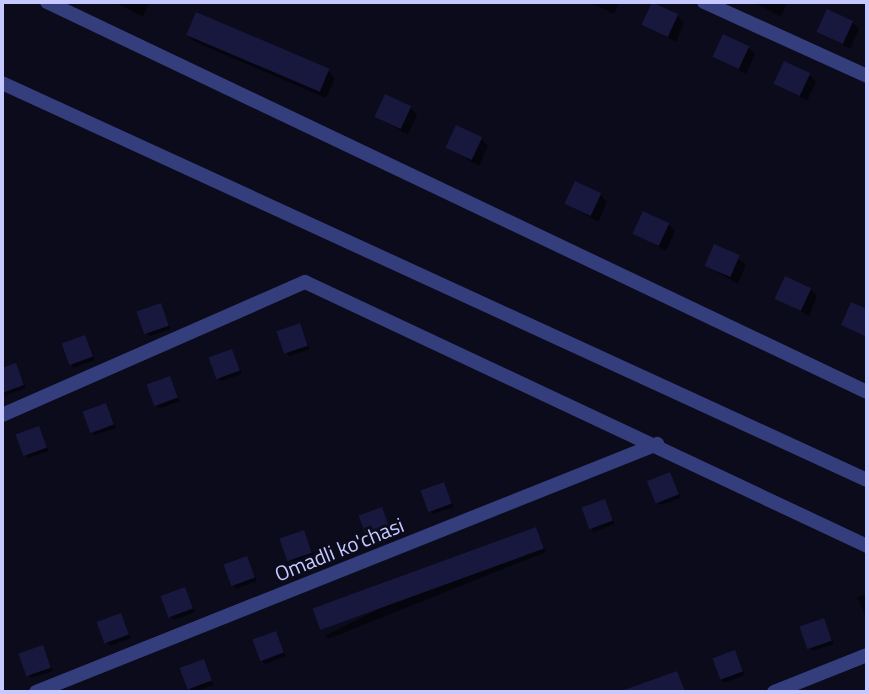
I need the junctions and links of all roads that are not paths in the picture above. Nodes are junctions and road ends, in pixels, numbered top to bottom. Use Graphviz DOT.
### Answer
graph roads {
  1 [pos="47,2"];
  2 [pos="704,2"];
  3 [pos="867,76"];
  4 [pos="2,83"];
  5 [pos="867,392"];
  6 [pos="2,415"];
  7 [pos="657,444"];
  8 [pos="867,480"];
  9 [pos="867,546"];
  10 [pos="867,655"];
  11 [pos="36,692"];
  12 [pos="775,692"];
  1 -- 5 [label="street"];
  2 -- 3 [label="street"];
  4 -- 8 [label="street"];
  6 -- 7 [label="street"];
  7 -- 9 [label="street"];
  7 -- 11 [label="street, Omadli ko'chasi"];
  10 -- 12 [label="street"];
}
